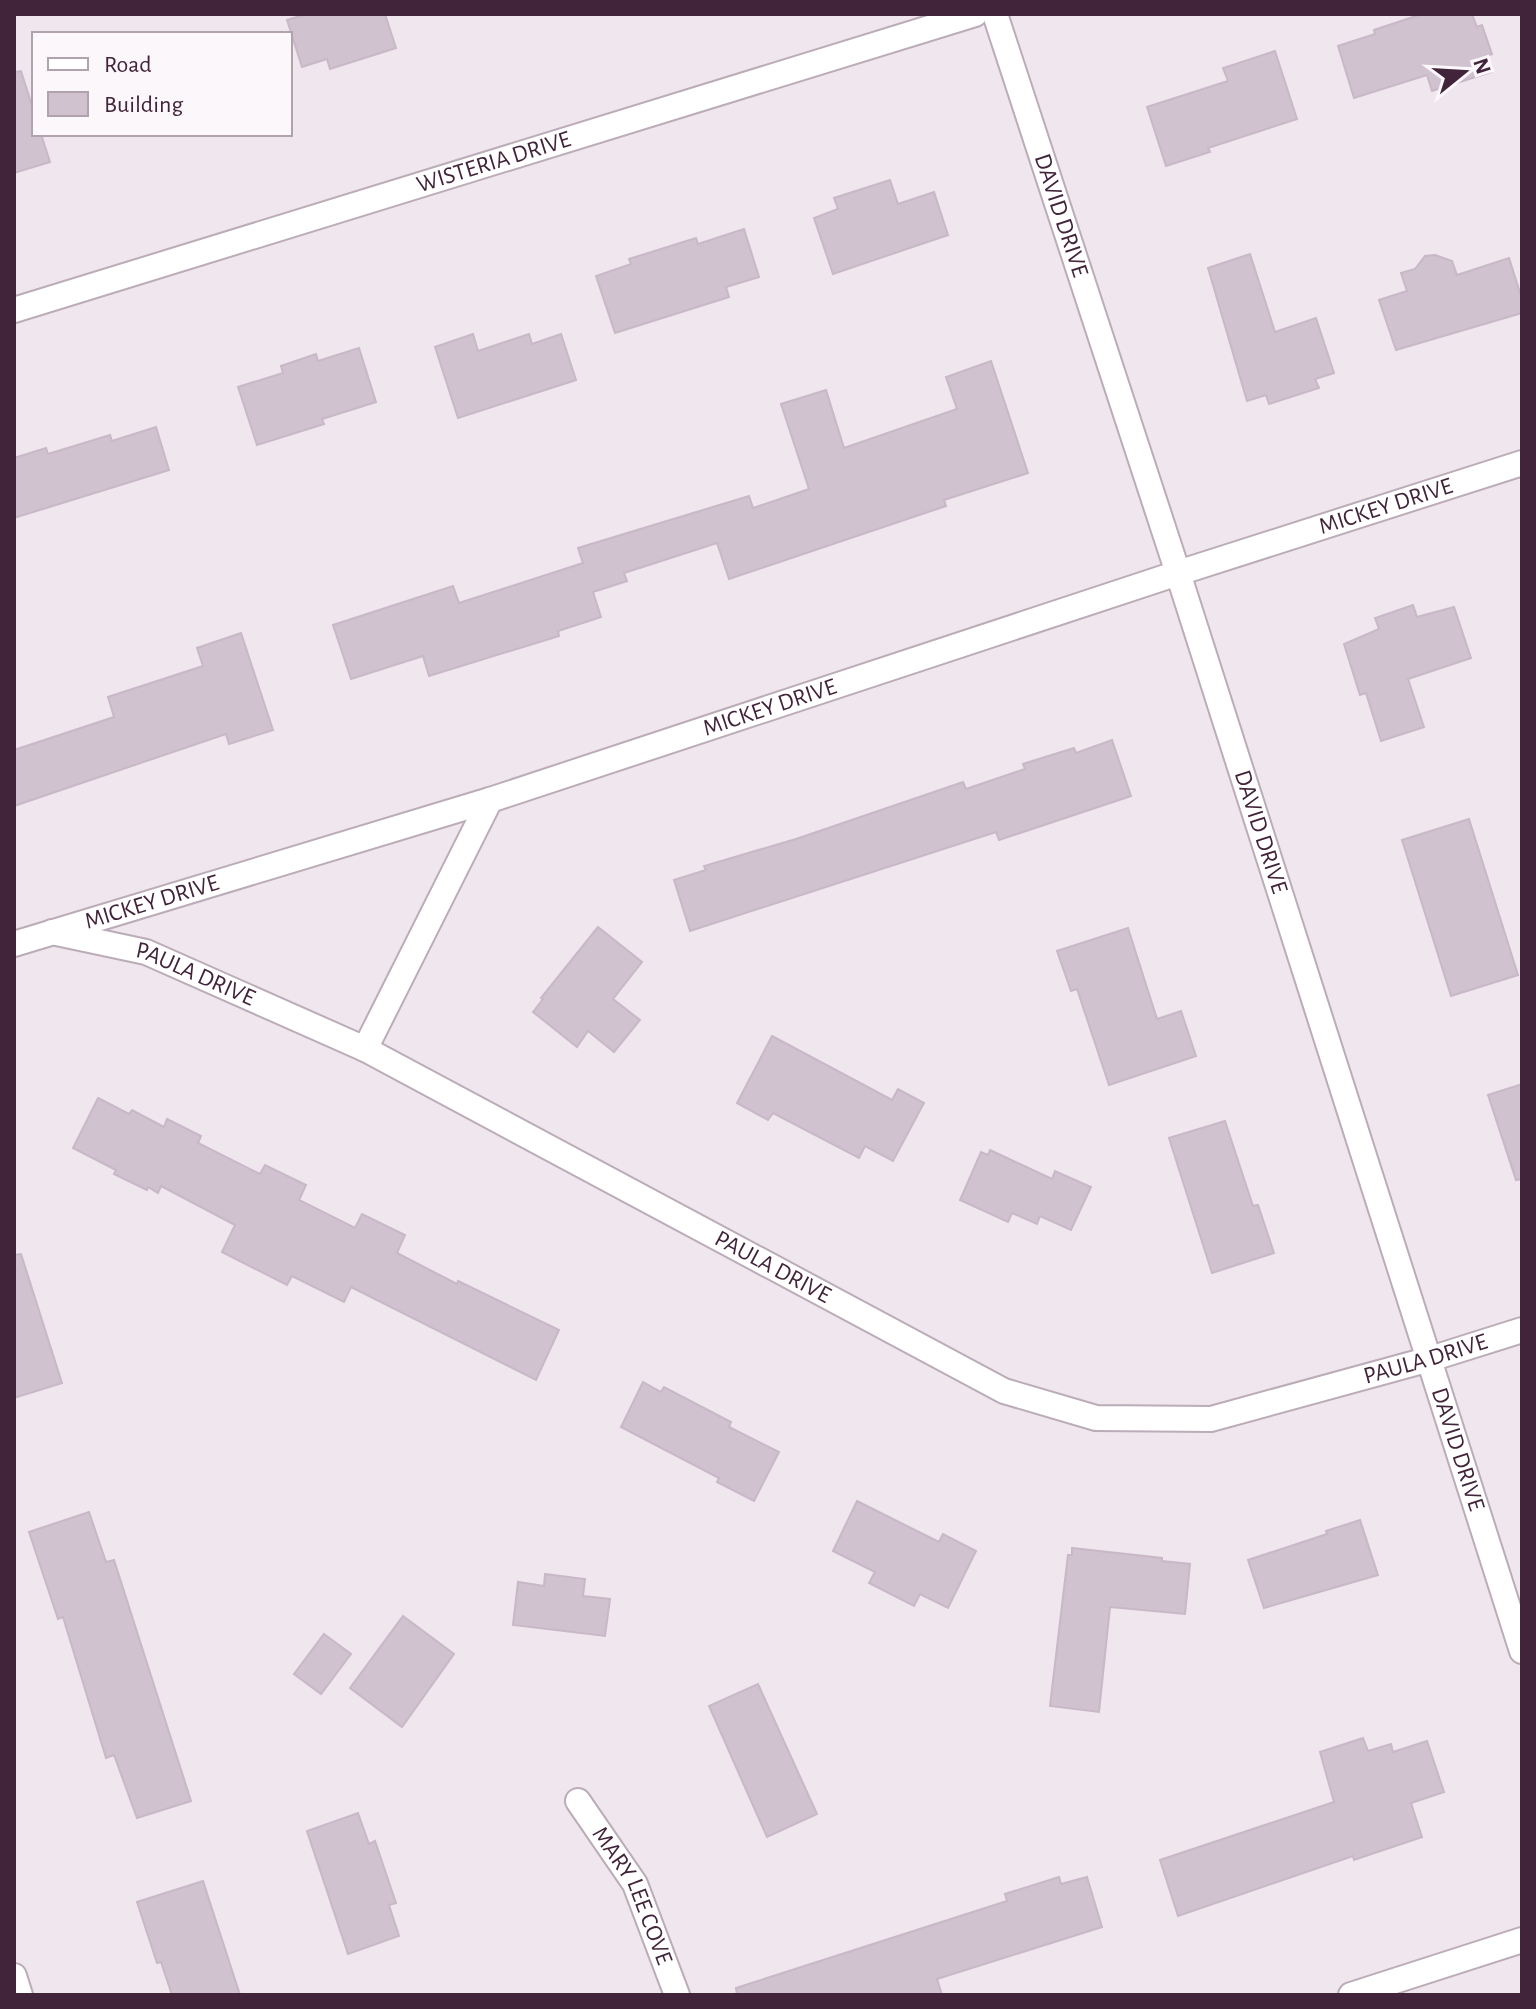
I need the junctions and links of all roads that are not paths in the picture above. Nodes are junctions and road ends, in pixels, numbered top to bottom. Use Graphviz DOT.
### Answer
graph roads {
  1 [pos="975,14"];
  2 [pos="995,14"];
  3 [pos="14,310"];
  4 [pos="1522,463"];
  5 [pos="1178,573"];
  6 [pos="490,800"];
  7 [pos="52,932"];
  8 [pos="14,944"];
  9 [pos="365,1049"];
  10 [pos="1522,1330"];
  11 [pos="1430,1359"];
  12 [pos="1522,1651"];
  13 [pos="578,1801"];
  14 [pos="1522,1940"];
  15 [pos="14,1976"];
  16 [pos="20,1995"];
  17 [pos="677,1995"];
  18 [pos="1351,1995"];
  1 -- 3 [label="street, WISTERIA DRIVE"];
  2 -- 5 [label="street, DAVID DRIVE"];
  4 -- 5 [label="street, MICKEY DRIVE"];
  5 -- 6 [label="street, MICKEY DRIVE"];
  5 -- 11 [label="street, DAVID DRIVE"];
  6 -- 7 [label="street, MICKEY DRIVE"];
  6 -- 9 [label="street"];
  7 -- 8 [label="street, MICKEY DRIVE"];
  7 -- 9 [label="street, PAULA DRIVE"];
  9 -- 11 [label="street, PAULA DRIVE"];
  10 -- 11 [label="street, PAULA DRIVE"];
  11 -- 12 [label="street, DAVID DRIVE"];
  13 -- 17 [label="street, MARY LEE COVE"];
  14 -- 18 [label="street"];
  15 -- 16 [label="street"];
}
